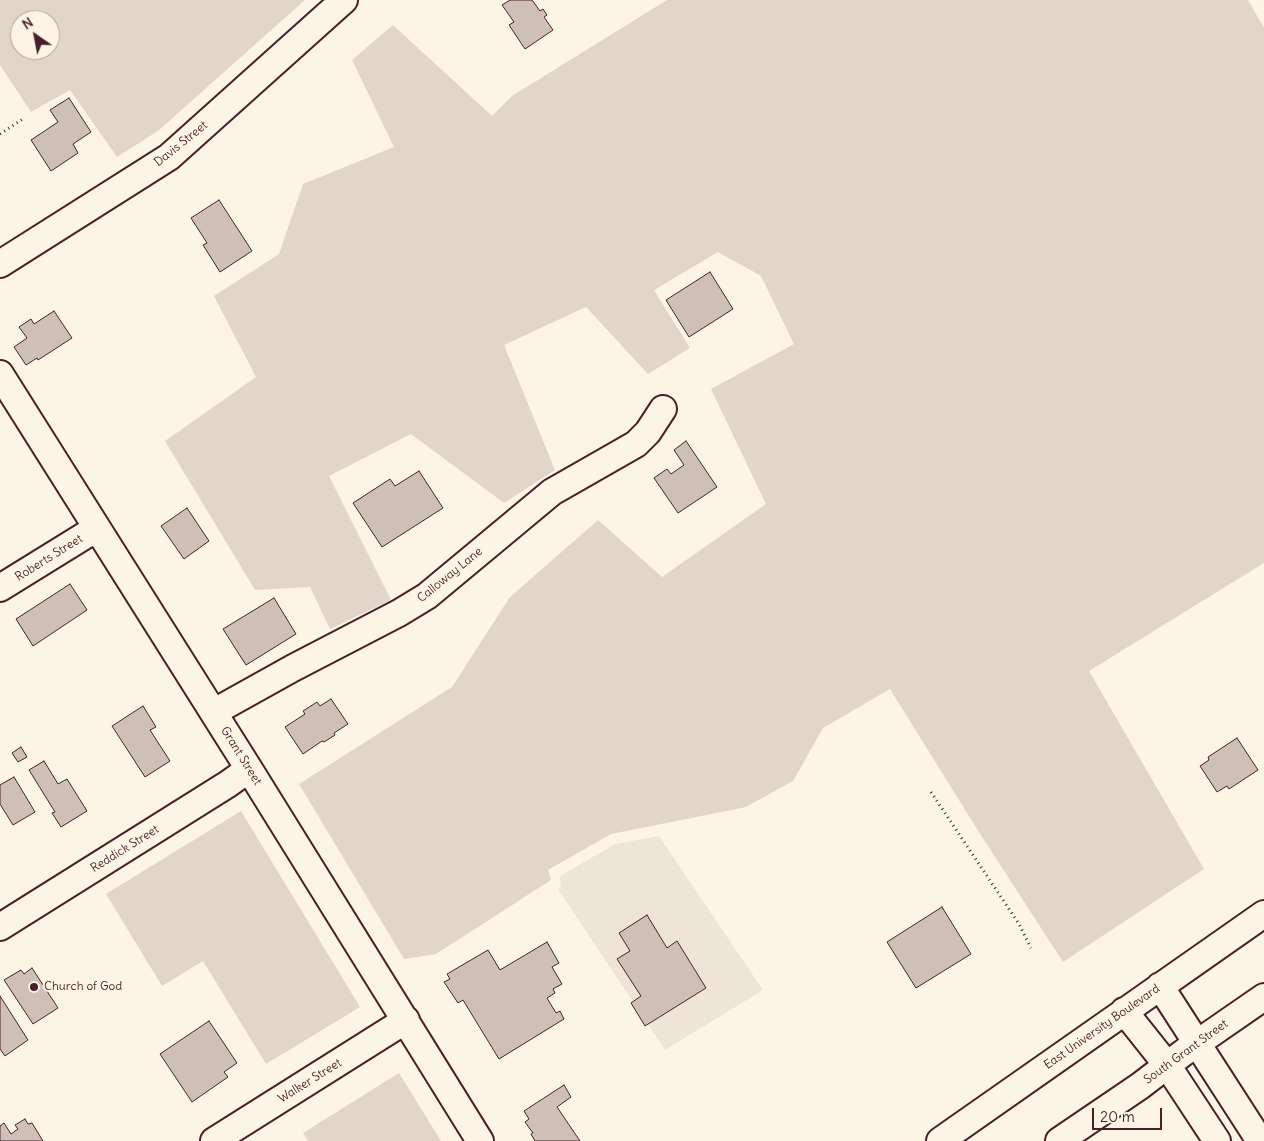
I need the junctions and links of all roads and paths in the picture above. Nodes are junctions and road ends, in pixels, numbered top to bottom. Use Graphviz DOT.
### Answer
graph roads {
  1 [pos="344,0"];
  2 [pos="23,118"];
  3 [pos="0,134"];
  4 [pos="0,264"];
  5 [pos="0,374"];
  6 [pos="663,409"];
  7 [pos="97,528"];
  8 [pos="0,588"];
  9 [pos="214,712"];
  10 [pos="249,769"];
  11 [pos="931,792"];
  12 [pos="1264,914"];
  13 [pos="0,927"];
  14 [pos="1031,948"];
  15 [pos="1160,986"];
  16 [pos="1264,997"];
  17 [pos="1124,1011"];
  18 [pos="406,1020"];
  19 [pos="1198,1042"];
  20 [pos="1167,1065"];
  21 [pos="214,1141"];
  22 [pos="480,1141"];
  23 [pos="940,1141"];
  24 [pos="1059,1141"];
  25 [pos="1217,1141"];
  26 [pos="1260,1141"];
  1 -- 4 [label="street, Davis Street"];
  2 -- 3 [label="path"];
  5 -- 7 [label="street, Grant Street"];
  6 -- 9 [label="street, Calloway Lane"];
  7 -- 8 [label="street, Roberts Street"];
  7 -- 9 [label="street, Grant Street"];
  9 -- 10 [label="street, Grant Street"];
  10 -- 13 [label="street, Reddick Street"];
  10 -- 18 [label="street, Grant Street"];
  11 -- 14 [label="path"];
  12 -- 15 [label="street, East University Boulevard"];
  15 -- 17 [label="street, East University Boulevard"];
  15 -- 19 [label="street"];
  16 -- 19 [label="street, South Grant Street"];
  17 -- 20 [label="street"];
  17 -- 23 [label="street, East University Boulevard"];
  18 -- 21 [label="street, Walker Street"];
  18 -- 22 [label="street, Grant Street"];
  19 -- 20 [label="street, South Grant Street"];
  19 -- 26 [label="street"];
  20 -- 24 [label="street, South Grant Street"];
  20 -- 25 [label="street"];
}
